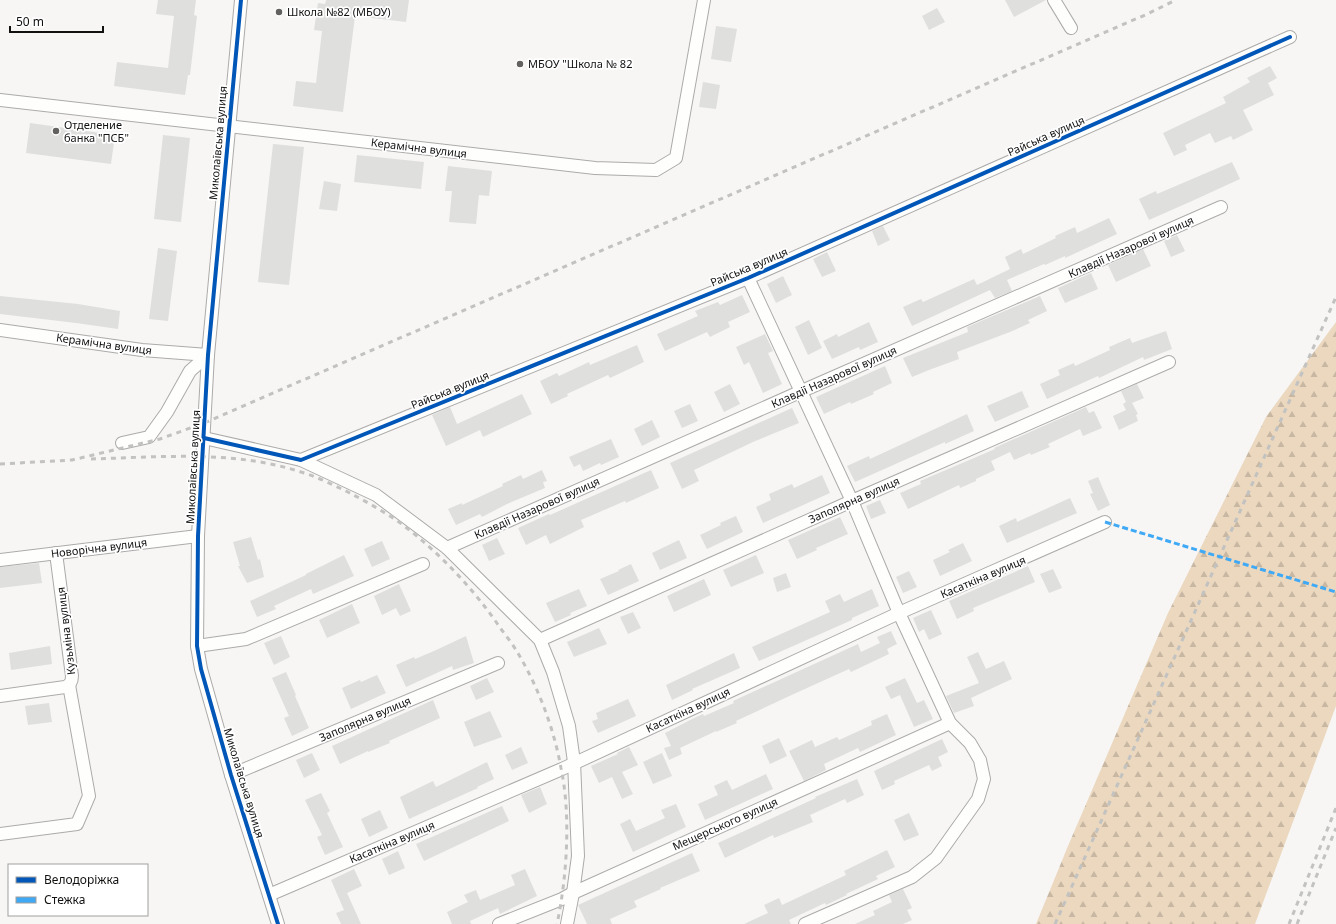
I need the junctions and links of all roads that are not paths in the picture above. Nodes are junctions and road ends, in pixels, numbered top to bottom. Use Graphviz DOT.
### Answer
graph roads {
  1 [pos="241,0"];
  2 [pos="704,0"];
  3 [pos="1054,0"];
  4 [pos="1071,28"];
  5 [pos="1290,37"];
  6 [pos="0,100"];
  7 [pos="229,127"];
  8 [pos="1221,207"];
  9 [pos="748,278"];
  10 [pos="0,330"];
  11 [pos="208,354"];
  12 [pos="1169,362"];
  13 [pos="802,391"];
  14 [pos="204,438"];
  15 [pos="122,443"];
  16 [pos="300,460"];
  17 [pos="852,501"];
  18 [pos="1105,522"];
  19 [pos="198,536"];
  20 [pos="447,548"];
  21 [pos="56,553"];
  22 [pos="0,560"];
  23 [pos="423,564"];
  24 [pos="898,613"];
  25 [pos="540,640"];
  26 [pos="197,646"];
  27 [pos="498,663"];
  28 [pos="69,685"];
  29 [pos="0,696"];
  30 [pos="950,723"];
  31 [pos="574,762"];
  32 [pos="231,775"];
  33 [pos="0,834"];
  34 [pos="574,893"];
  35 [pos="269,895"];
  36 [pos="278,924"];
  37 [pos="499,924"];
  38 [pos="567,924"];
  39 [pos="805,924"];
  1 -- 7 [label="street, Миколаївська вулиця"];
  2 -- 7 [label="street, Керамічна вулиця"];
  3 -- 4 [label="street"];
  5 -- 9 [label="street, Райська вулиця"];
  6 -- 7 [label="street, Керамічна вулиця"];
  7 -- 11 [label="street, Миколаївська вулиця"];
  8 -- 13 [label="street, Клавдії Назарової вулиця"];
  9 -- 13 [label="street"];
  9 -- 16 [label="street, Райська вулиця"];
  10 -- 11 [label="street, Керамічна вулиця"];
  11 -- 14 [label="street, Миколаївська вулиця"];
  11 -- 15 [label="street"];
  12 -- 17 [label="street, Заполярна вулиця"];
  13 -- 17 [label="street"];
  13 -- 20 [label="street, Клавдії Назарової вулиця"];
  14 -- 16 [label="street"];
  14 -- 19 [label="street, Миколаївська вулиця"];
  16 -- 20 [label="street"];
  17 -- 24 [label="street"];
  17 -- 25 [label="street, Заполярна вулиця"];
  18 -- 24 [label="street, Касаткіна вулиця"];
  19 -- 21 [label="street, Новорічна вулиця"];
  19 -- 26 [label="street, Миколаївська вулиця"];
  20 -- 25 [label="street"];
  21 -- 22 [label="street, Новорічна вулиця"];
  21 -- 28 [label="street, Кузьміна вулиця"];
  23 -- 26 [label="street"];
  24 -- 30 [label="street"];
  24 -- 31 [label="street, Касаткіна вулиця"];
  25 -- 31 [label="street"];
  26 -- 32 [label="street, Миколаївська вулиця"];
  27 -- 32 [label="street, Заполярна вулиця"];
  28 -- 29 [label="street, Кузьміна вулиця"];
  28 -- 33 [label="street"];
  30 -- 34 [label="street, Мещерського вулиця"];
  30 -- 39 [label="street"];
  31 -- 34 [label="street"];
  31 -- 35 [label="street, Касаткіна вулиця"];
  32 -- 35 [label="street, Миколаївська вулиця"];
  34 -- 37 [label="street, Мещерського вулиця"];
  34 -- 38 [label="street"];
  35 -- 36 [label="street, Миколаївська вулиця"];
}
